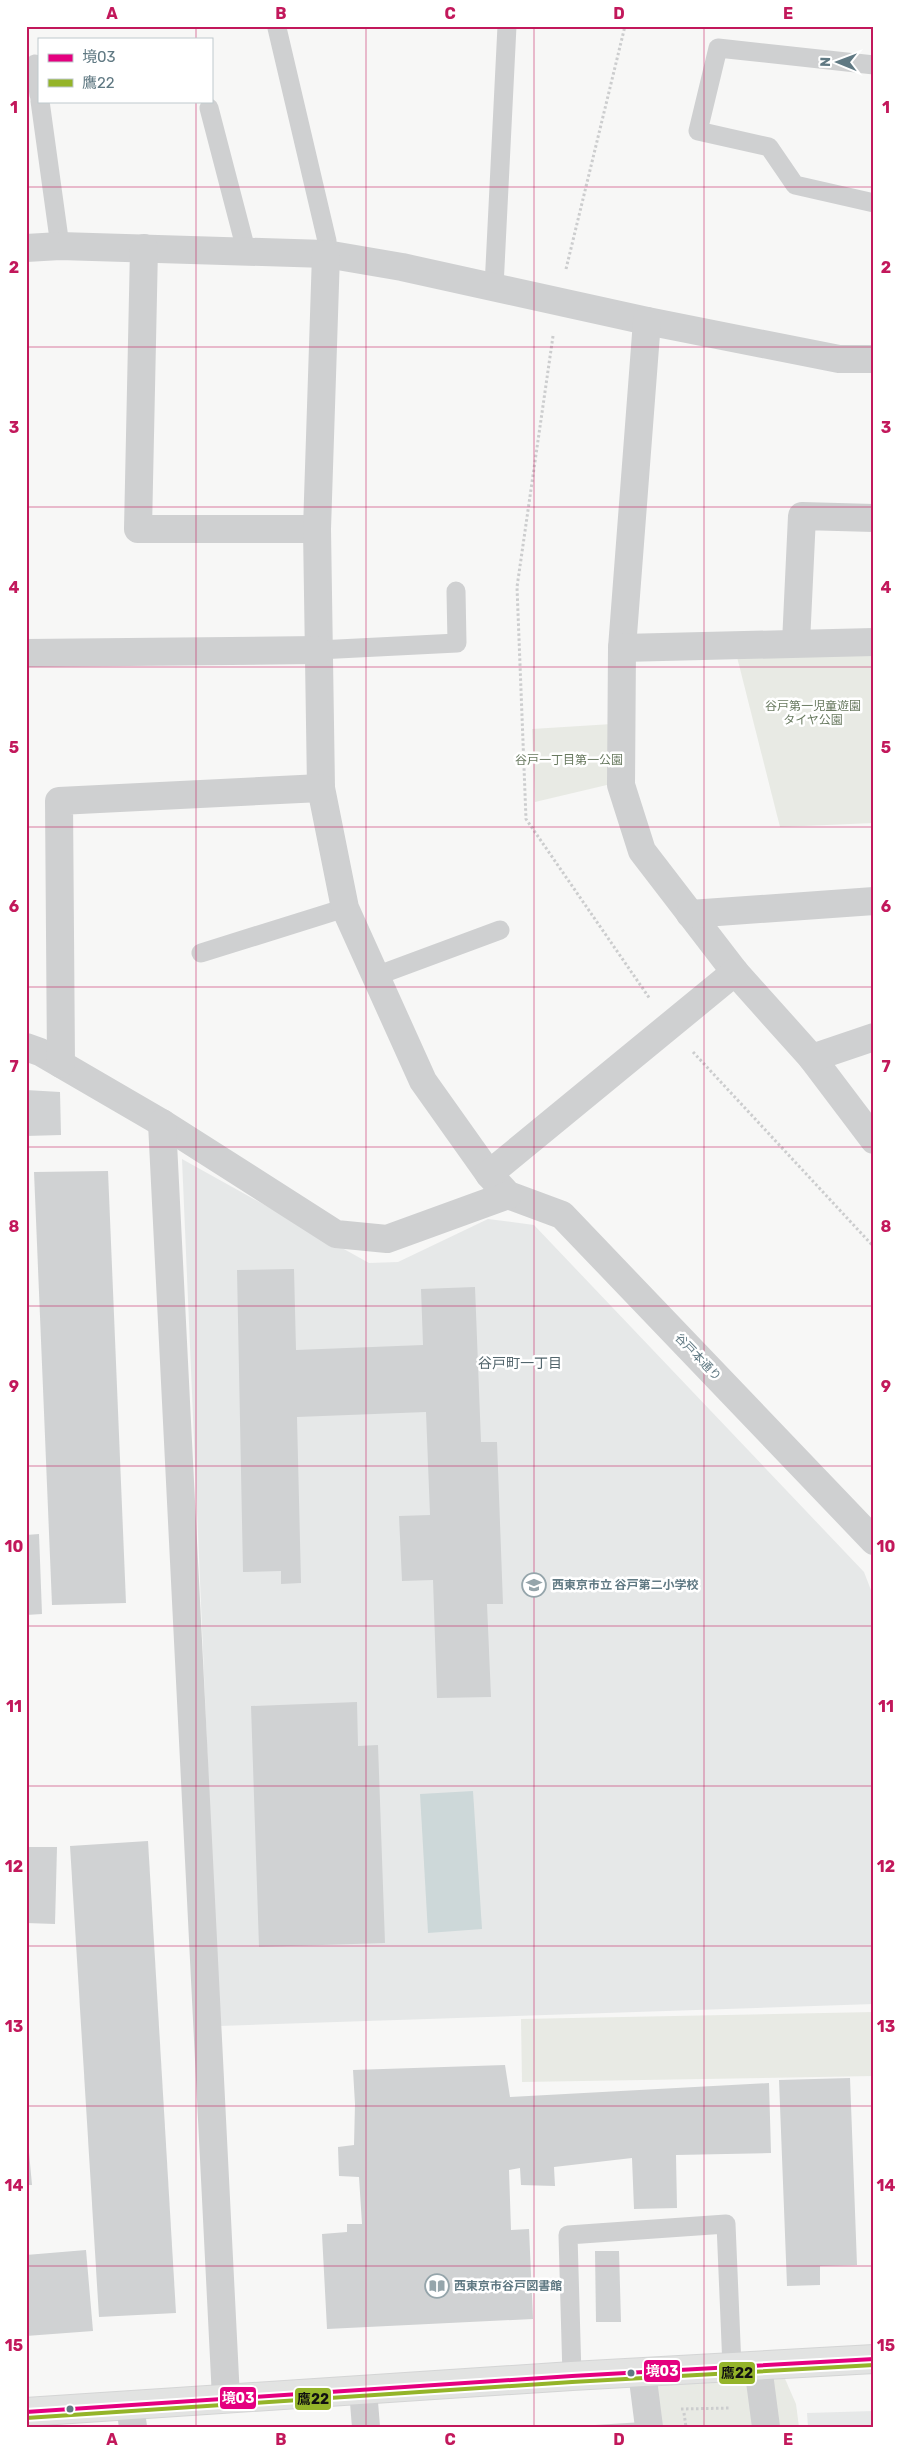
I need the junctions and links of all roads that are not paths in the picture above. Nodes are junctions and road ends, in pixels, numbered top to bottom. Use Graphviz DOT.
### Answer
graph roads {
  1 [pos="507,26"];
  2 [pos="277,28"];
  3 [pos="34,64"];
  4 [pos="874,65"];
  5 [pos="38,89"];
  6 [pos="40,102"];
  7 [pos="209,108"];
  8 [pos="874,203"];
  9 [pos="60,246"];
  10 [pos="26,248"];
  11 [pos="144,248"];
  12 [pos="246,250"];
  13 [pos="326,254"];
  14 [pos="494,287"];
  15 [pos="647,321"];
  16 [pos="874,359"];
  17 [pos="874,518"];
  18 [pos="317,529"];
  19 [pos="456,591"];
  20 [pos="874,642"];
  21 [pos="796,643"];
  22 [pos="622,648"];
  23 [pos="318,650"];
  24 [pos="26,653"];
  25 [pos="321,788"];
  26 [pos="874,901"];
  27 [pos="345,908"];
  28 [pos="690,914"];
  29 [pos="500,930"];
  30 [pos="201,953"];
  31 [pos="735,972"];
  32 [pos="376,976"];
  33 [pos="874,1037"];
  34 [pos="26,1047"];
  35 [pos="812,1058"];
  36 [pos="61,1064"];
  37 [pos="162,1123"];
  38 [pos="874,1140"];
  39 [pos="489,1174"];
  40 [pos="508,1195"];
  41 [pos="874,1541"];
  42 [pos="874,2360"];
  43 [pos="745,2366"];
  44 [pos="642,2372"];
  45 [pos="572,2376"];
  46 [pos="363,2390"];
  47 [pos="226,2398"];
  48 [pos="26,2412"];
  49 [pos="132,2416"];
  50 [pos="366,2427"];
  51 [pos="649,2427"];
  52 [pos="766,2427"];
  1 -- 14 [label="lane"];
  2 -- 13 [label="lane"];
  3 -- 5 [label="lane"];
  4 -- 8 [label="lane"];
  6 -- 9 [label="lane"];
  7 -- 12 [label="lane"];
  9 -- 10 [label="street"];
  9 -- 11 [label="street"];
  11 -- 12 [label="street"];
  11 -- 18 [label="street"];
  12 -- 13 [label="street"];
  13 -- 14 [label="street"];
  13 -- 18 [label="street"];
  14 -- 15 [label="street"];
  15 -- 16 [label="street"];
  15 -- 22 [label="street"];
  17 -- 21 [label="street"];
  18 -- 23 [label="street"];
  19 -- 23 [label="lane"];
  20 -- 21 [label="street"];
  21 -- 22 [label="street"];
  22 -- 28 [label="street"];
  23 -- 24 [label="street"];
  23 -- 25 [label="street"];
  25 -- 27 [label="street"];
  25 -- 36 [label="street"];
  26 -- 28 [label="street"];
  27 -- 30 [label="lane"];
  27 -- 32 [label="street"];
  28 -- 31 [label="street"];
  29 -- 32 [label="lane"];
  31 -- 35 [label="street"];
  31 -- 39 [label="street"];
  32 -- 39 [label="street"];
  33 -- 35 [label="street"];
  34 -- 36 [label="street"];
  35 -- 38 [label="street"];
  36 -- 37 [label="street"];
  37 -- 40 [label="street"];
  37 -- 47 [label="street"];
  39 -- 40 [label="street"];
  40 -- 41 [label="street, 谷戸本通り"];
  42 -- 43 [label="main road"];
  43 -- 44 [label="main road"];
  43 -- 45 [label="lane"];
  43 -- 52 [label="street"];
  44 -- 45 [label="main road"];
  44 -- 51 [label="street"];
  45 -- 46 [label="main road"];
  46 -- 47 [label="main road"];
  46 -- 50 [label="street"];
  47 -- 49 [label="main road"];
  48 -- 49 [label="main road"];
}
